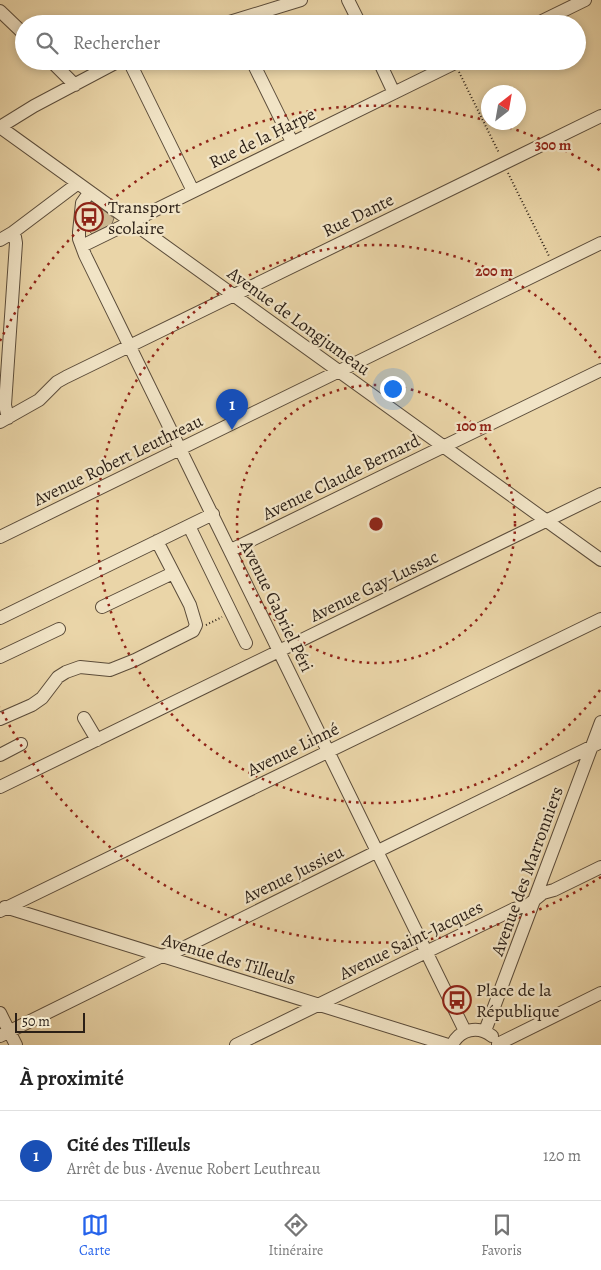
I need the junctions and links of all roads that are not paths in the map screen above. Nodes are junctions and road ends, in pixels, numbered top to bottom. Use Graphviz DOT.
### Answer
graph roads {
  1 [pos="301,0"];
  2 [pos="348,0"];
  3 [pos="584,0"];
  4 [pos="0,11"];
  5 [pos="255,15"];
  6 [pos="356,15"];
  7 [pos="554,15"];
  8 [pos="15,25"];
  9 [pos="60,70"];
  10 [pos="101,70"];
  11 [pos="133,70"];
  12 [pos="256,70"];
  13 [pos="383,70"];
  14 [pos="440,70"];
  15 [pos="75,84"];
  16 [pos="394,92"];
  17 [pos="601,116"];
  18 [pos="0,127"];
  19 [pos="292,142"];
  20 [pos="77,184"];
  21 [pos="193,191"];
  22 [pos="89,192"];
  23 [pos="131,222"];
  24 [pos="12,233"];
  25 [pos="0,240"];
  26 [pos="601,243"];
  27 [pos="82,246"];
  28 [pos="234,295"];
  29 [pos="130,346"];
  30 [pos="601,370"];
  31 [pos="338,371"];
  32 [pos="4,420"];
  33 [pos="444,447"];
  34 [pos="180,448"];
  35 [pos="601,494"];
  36 [pos="213,514"];
  37 [pos="546,521"];
  38 [pos="189,526"];
  39 [pos="0,537"];
  40 [pos="157,541"];
  41 [pos="231,550"];
  42 [pos="601,560"];
  43 [pos="173,573"];
  44 [pos="102,606"];
  45 [pos="0,618"];
  46 [pos="601,618"];
  47 [pos="59,629"];
  48 [pos="246,643"];
  49 [pos="279,651"];
  50 [pos="0,657"];
  51 [pos="84,718"];
  52 [pos="0,719"];
  53 [pos="601,722"];
  54 [pos="97,740"];
  55 [pos="22,744"];
  56 [pos="596,744"];
  57 [pos="328,751"];
  58 [pos="0,755"];
  59 [pos="0,787"];
  60 [pos="378,852"];
  61 [pos="601,867"];
  62 [pos="535,899"];
  63 [pos="2,908"];
  64 [pos="427,952"];
  65 [pos="162,956"];
  66 [pos="601,994"];
  67 [pos="319,1005"];
  68 [pos="0,1013"];
  69 [pos="465,1031"];
  70 [pos="485,1032"];
  71 [pos="5,1034"];
  72 [pos="498,1044"];
  73 [pos="16,1045"];
  74 [pos="236,1045"];
  75 [pos="448,1045"];
  76 [pos="452,1045"];
  1 -- 5 [label="street"];
  2 -- 6 [label="street"];
  3 -- 7 [label="street"];
  4 -- 8 [label="street"];
  9 -- 15 [label="street"];
  10 -- 15 [label="street"];
  11 -- 21 [label="street"];
  12 -- 19 [label="street"];
  13 -- 16 [label="street"];
  14 -- 16 [label="street, Rue de la Harpe"];
  15 -- 18 [label="street"];
  16 -- 19 [label="street, Rue de la Harpe"];
  17 -- 28 [label="street, Rue Dante"];
  18 -- 20 [label="street, Avenue de Longjumeau"];
  19 -- 21 [label="street, Rue de la Harpe"];
  20 -- 22 [label="street, Avenue de Longjumeau"];
  20 -- 24 [label="street"];
  21 -- 23 [label="street, Rue de la Harpe"];
  22 -- 23 [label="street, Avenue de Longjumeau"];
  22 -- 27 [label="street, Avenue Gabriel Péri"];
  23 -- 27 [label="street, Rue de la Harpe"];
  23 -- 28 [label="street, Avenue de Longjumeau"];
  24 -- 25 [label="street"];
  24 -- 32 [label="street"];
  26 -- 31 [label="street, Avenue Robert Leuthreau"];
  27 -- 29 [label="street, Avenue Gabriel Péri"];
  28 -- 29 [label="street, Rue Dante"];
  28 -- 31 [label="street, Avenue de Longjumeau"];
  29 -- 32 [label="street, Rue Dante"];
  29 -- 34 [label="street, Avenue Gabriel Péri"];
  30 -- 33 [label="street, Avenue Claude Bernard"];
  31 -- 33 [label="street, Avenue de Longjumeau"];
  31 -- 34 [label="street, Avenue Robert Leuthreau"];
  33 -- 37 [label="street, Avenue de Longjumeau"];
  33 -- 41 [label="street, Avenue Claude Bernard"];
  34 -- 36 [label="street, Avenue Gabriel Péri"];
  34 -- 39 [label="street, Avenue Robert Leuthreau"];
  35 -- 37 [label="street, Avenue Gay-Lussac"];
  36 -- 38 [label="street"];
  36 -- 41 [label="street, Avenue Gabriel Péri"];
  37 -- 42 [label="street, Avenue de Longjumeau"];
  37 -- 49 [label="street, Avenue Gay-Lussac"];
  38 -- 40 [label="street"];
  38 -- 48 [label="street"];
  40 -- 43 [label="street"];
  40 -- 45 [label="street"];
  41 -- 49 [label="street, Avenue Gabriel Péri"];
  43 -- 44 [label="street"];
  43 -- 52 [label="street"];
  46 -- 57 [label="street, Avenue Linné"];
  47 -- 50 [label="street"];
  49 -- 54 [label="street, Avenue Gay-Lussac"];
  49 -- 57 [label="street, Avenue Gabriel Péri"];
  51 -- 54 [label="street"];
  53 -- 56 [label="street, Avenue des Marronniers"];
  54 -- 59 [label="street, Avenue Gay-Lussac"];
  55 -- 58 [label="street"];
  56 -- 60 [label="street, Avenue Jussieu"];
  56 -- 62 [label="street, Avenue des Marronniers"];
  57 -- 60 [label="street, Avenue Gabriel Péri"];
  57 -- 63 [label="street, Avenue Linné"];
  60 -- 64 [label="street, Avenue Gabriel Péri"];
  60 -- 65 [label="street, Avenue Jussieu"];
  61 -- 62 [label="street, Avenue Saint-Jacques"];
  62 -- 64 [label="street, Avenue Saint-Jacques"];
  62 -- 70 [label="street, Avenue des Marronniers"];
  63 -- 65 [label="street, Avenue des Tilleuls"];
  64 -- 67 [label="street, Avenue Saint-Jacques"];
  64 -- 69 [label="street, Avenue Gabriel Péri"];
  65 -- 67 [label="street, Avenue des Tilleuls"];
  65 -- 71 [label="street, Avenue Jussieu"];
  66 -- 72 [label="street"];
  67 -- 74 [label="street, Avenue Saint-Jacques"];
  67 -- 75 [label="street, Avenue des Tilleuls"];
  68 -- 71 [label="street"];
  69 -- 70 [label="street"];
  69 -- 76 [label="street"];
  70 -- 72 [label="street"];
  71 -- 73 [label="street"];
}
